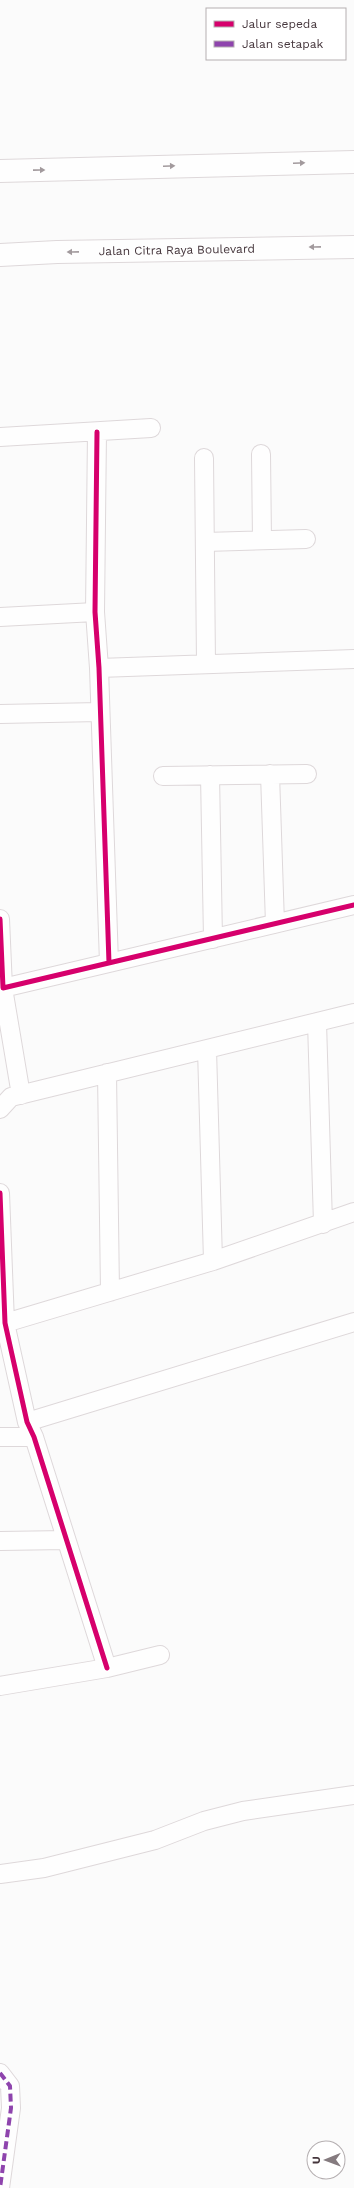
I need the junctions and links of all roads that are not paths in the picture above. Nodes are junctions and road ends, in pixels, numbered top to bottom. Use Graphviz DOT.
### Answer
graph roads {
  1 [pos="354,162"];
  2 [pos="0,171"];
  3 [pos="354,247"];
  4 [pos="0,255"];
  5 [pos="151,428"];
  6 [pos="97,432"];
  7 [pos="0,437"];
  8 [pos="261,454"];
  9 [pos="204,458"];
  10 [pos="306,539"];
  11 [pos="262,540"];
  12 [pos="205,542"];
  13 [pos="95,612"];
  14 [pos="0,617"];
  15 [pos="354,660"];
  16 [pos="206,664"];
  17 [pos="99,668"];
  18 [pos="99,712"];
  19 [pos="0,714"];
  20 [pos="270,774"];
  21 [pos="306,774"];
  22 [pos="163,776"];
  23 [pos="210,776"];
  24 [pos="354,905"];
  25 [pos="0,919"];
  26 [pos="275,924"];
  27 [pos="213,939"];
  28 [pos="109,963"];
  29 [pos="3,988"];
  30 [pos="354,1013"];
  31 [pos="317,1022"];
  32 [pos="207,1049"];
  33 [pos="107,1073"];
  34 [pos="21,1095"];
  35 [pos="0,1109"];
  36 [pos="0,1193"];
  37 [pos="354,1212"];
  38 [pos="323,1224"];
  39 [pos="213,1261"];
  40 [pos="110,1292"];
  41 [pos="354,1322"];
  42 [pos="4,1330"];
  43 [pos="30,1430"];
  44 [pos="0,1437"];
  45 [pos="66,1540"];
  46 [pos="0,1541"];
  47 [pos="160,1655"];
  48 [pos="107,1668"];
  49 [pos="0,1686"];
  50 [pos="354,1795"];
  51 [pos="0,1874"];
  52 [pos="0,2074"];
  53 [pos="0,2188"];
  2 -- 1 [label="main road, one-way"];
  3 -- 4 [label="main road, Jalan Citra Raya Boulevard, one-way"];
  5 -- 6 [label="street"];
  6 -- 7 [label="street"];
  6 -- 13 [label="street"];
  8 -- 11 [label="street"];
  9 -- 12 [label="street"];
  10 -- 11 [label="street"];
  11 -- 12 [label="street"];
  12 -- 16 [label="street"];
  13 -- 14 [label="street"];
  13 -- 17 [label="street"];
  15 -- 16 [label="street"];
  16 -- 17 [label="street"];
  17 -- 18 [label="street"];
  18 -- 19 [label="street"];
  18 -- 28 [label="street"];
  20 -- 21 [label="street"];
  20 -- 23 [label="street"];
  20 -- 26 [label="street"];
  22 -- 23 [label="street"];
  23 -- 27 [label="street"];
  24 -- 26 [label="street"];
  25 -- 29 [label="street"];
  26 -- 27 [label="street"];
  27 -- 28 [label="street"];
  28 -- 29 [label="street"];
  29 -- 34 [label="street"];
  30 -- 31 [label="street"];
  31 -- 32 [label="street"];
  31 -- 38 [label="street"];
  32 -- 33 [label="street"];
  32 -- 39 [label="street"];
  33 -- 34 [label="street"];
  33 -- 40 [label="street"];
  34 -- 35 [label="street"];
  36 -- 42 [label="street"];
  37 -- 38 [label="street"];
  38 -- 39 [label="street"];
  39 -- 40 [label="street"];
  40 -- 42 [label="street"];
  41 -- 43 [label="street"];
  42 -- 43 [label="street"];
  43 -- 44 [label="street"];
  43 -- 45 [label="street"];
  45 -- 46 [label="street"];
  45 -- 48 [label="street"];
  47 -- 48 [label="street"];
  48 -- 49 [label="street"];
  50 -- 51 [label="street"];
  52 -- 53 [label="street"];
}
